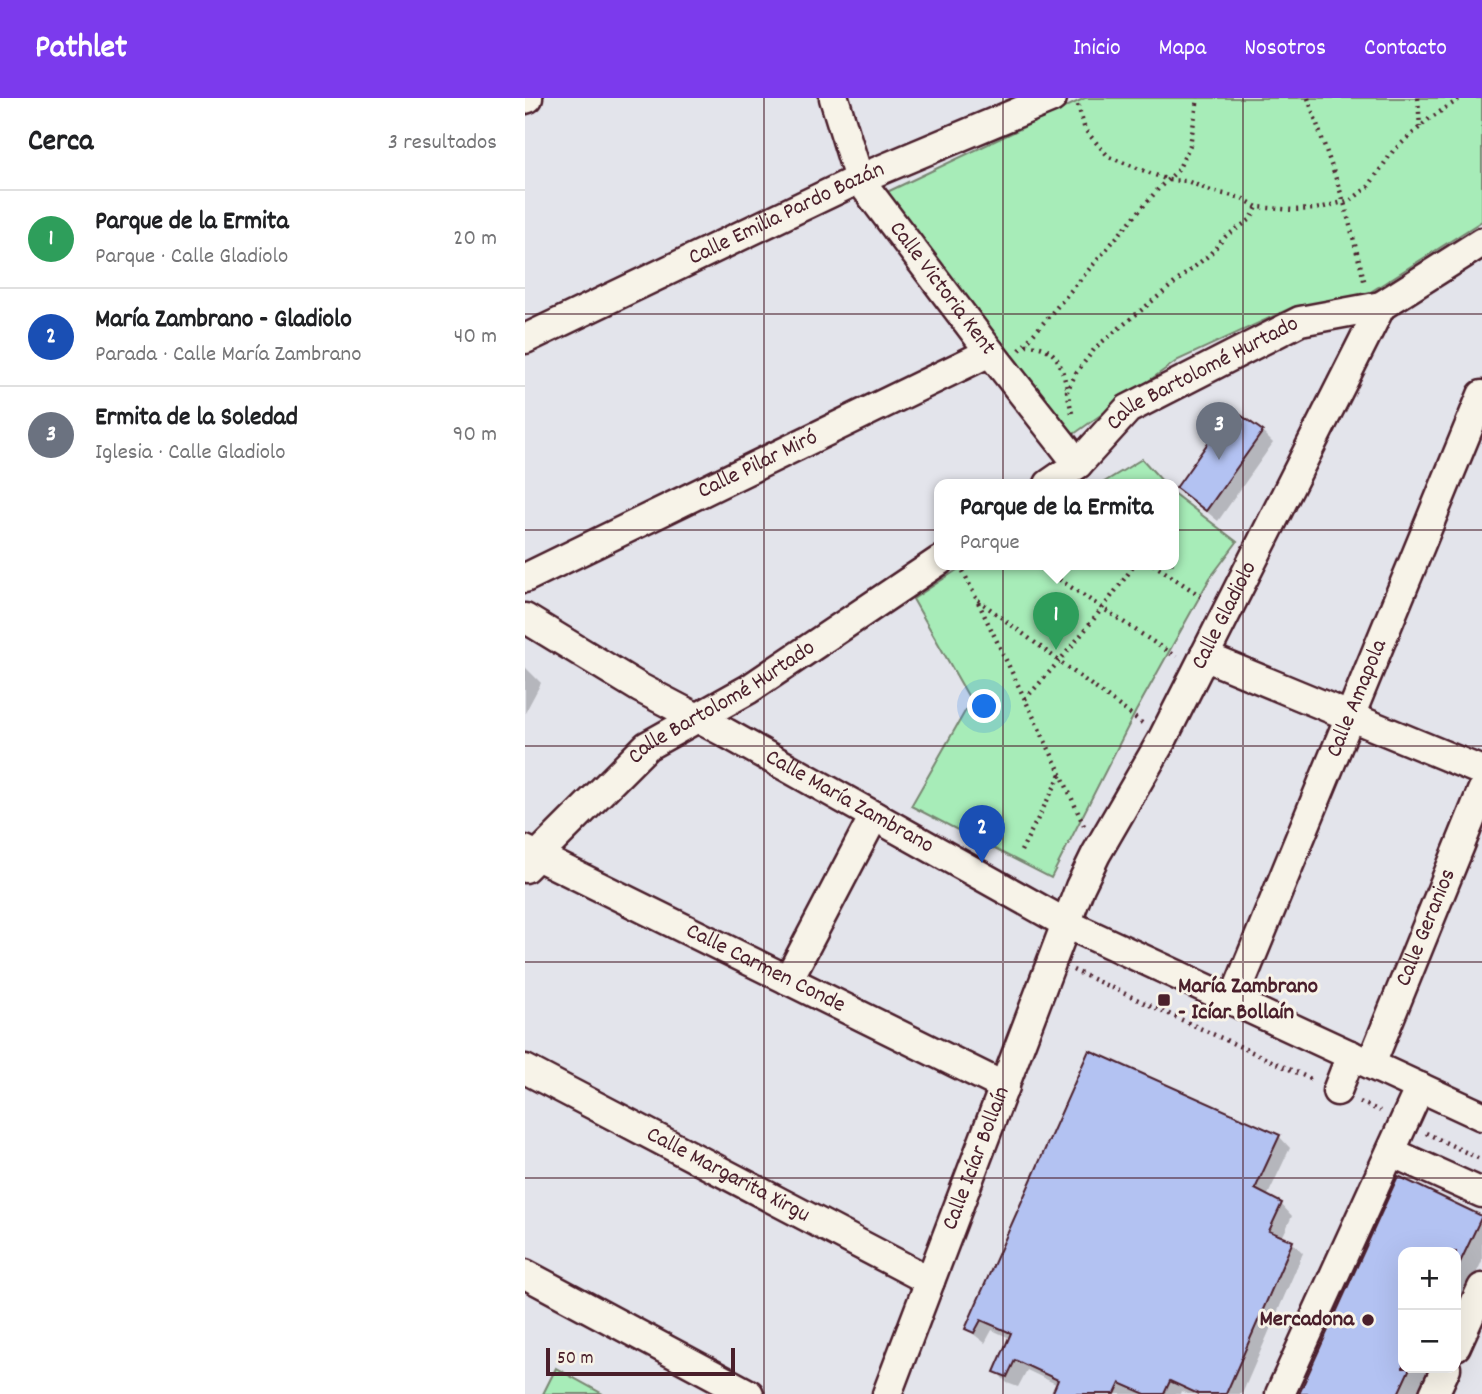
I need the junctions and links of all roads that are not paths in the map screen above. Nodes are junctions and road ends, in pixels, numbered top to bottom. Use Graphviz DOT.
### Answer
graph roads {
  1 [pos="834,98"];
  2 [pos="1052,98"];
  3 [pos="859,178"];
  4 [pos="1482,242"];
  5 [pos="1376,307"];
  6 [pos="525,339"];
  7 [pos="996,360"];
  8 [pos="1482,395"];
  9 [pos="1078,464"];
  10 [pos="1056,479"];
  11 [pos="934,564"];
  12 [pos="525,578"];
  13 [pos="525,618"];
  14 [pos="1201,664"];
  15 [pos="1350,717"];
  16 [pos="696,719"];
  17 [pos="1482,771"];
  18 [pos="1482,791"];
  19 [pos="874,816"];
  20 [pos="529,858"];
  21 [pos="1067,924"];
  22 [pos="788,980"];
  23 [pos="1233,1001"];
  24 [pos="1361,1060"];
  25 [pos="525,1069"];
  26 [pos="1005,1087"];
  27 [pos="1420,1087"];
  28 [pos="1337,1091"];
  29 [pos="1482,1116"];
  30 [pos="1391,1152"];
  31 [pos="1482,1193"];
  32 [pos="525,1274"];
  33 [pos="930,1281"];
  34 [pos="1482,1288"];
  35 [pos="1461,1335"];
  36 [pos="1444,1373"];
  37 [pos="749,1394"];
  38 [pos="887,1394"];
  39 [pos="1280,1394"];
  40 [pos="1434,1394"];
  1 -- 3 [label="street, Calle Victoria Kent"];
  2 -- 3 [label="street, Calle Emilia Pardo Bazán"];
  3 -- 6 [label="street, Calle Emilia Pardo Bazán"];
  3 -- 7 [label="street, Calle Victoria Kent"];
  4 -- 5 [label="street"];
  5 -- 9 [label="street, Calle Bartolomé Hurtado"];
  5 -- 14 [label="street, Calle Gladiolo"];
  7 -- 9 [label="street, Calle Victoria Kent"];
  7 -- 12 [label="street, Calle Pilar Miró"];
  8 -- 15 [label="street, Calle Amapola"];
  9 -- 10 [label="street, Calle Bartolomé Hurtado"];
  11 -- 16 [label="street, Calle Bartolomé Hurtado"];
  13 -- 16 [label="street, Calle María Zambrano"];
  14 -- 15 [label="street"];
  14 -- 21 [label="street, Calle Gladiolo"];
  15 -- 17 [label="street"];
  15 -- 23 [label="street, Calle Amapola"];
  16 -- 19 [label="street, Calle María Zambrano"];
  16 -- 20 [label="street, Calle Bartolomé Hurtado"];
  18 -- 24 [label="street, Calle Geranios"];
  19 -- 21 [label="street, Calle María Zambrano"];
  19 -- 22 [label="street"];
  20 -- 22 [label="street, Calle Carmen Conde"];
  21 -- 23 [label="street, Calle María Zambrano"];
  21 -- 26 [label="street, Calle Icíar Bollaín"];
  22 -- 26 [label="street, Calle Carmen Conde"];
  23 -- 24 [label="street, Calle María Zambrano"];
  24 -- 27 [label="street, Calle María Zambrano"];
  24 -- 28 [label="street, Calle Geranios"];
  25 -- 33 [label="street, Calle Margarita Xirgu"];
  26 -- 33 [label="street, Calle Icíar Bollaín"];
  27 -- 29 [label="street, Calle María Zambrano"];
  27 -- 30 [label="street"];
  30 -- 31 [label="street"];
  30 -- 39 [label="street"];
  32 -- 37 [label="street"];
  33 -- 38 [label="street, Calle Icíar Bollaín"];
  34 -- 35 [label="street"];
  36 -- 40 [label="street"];
}
